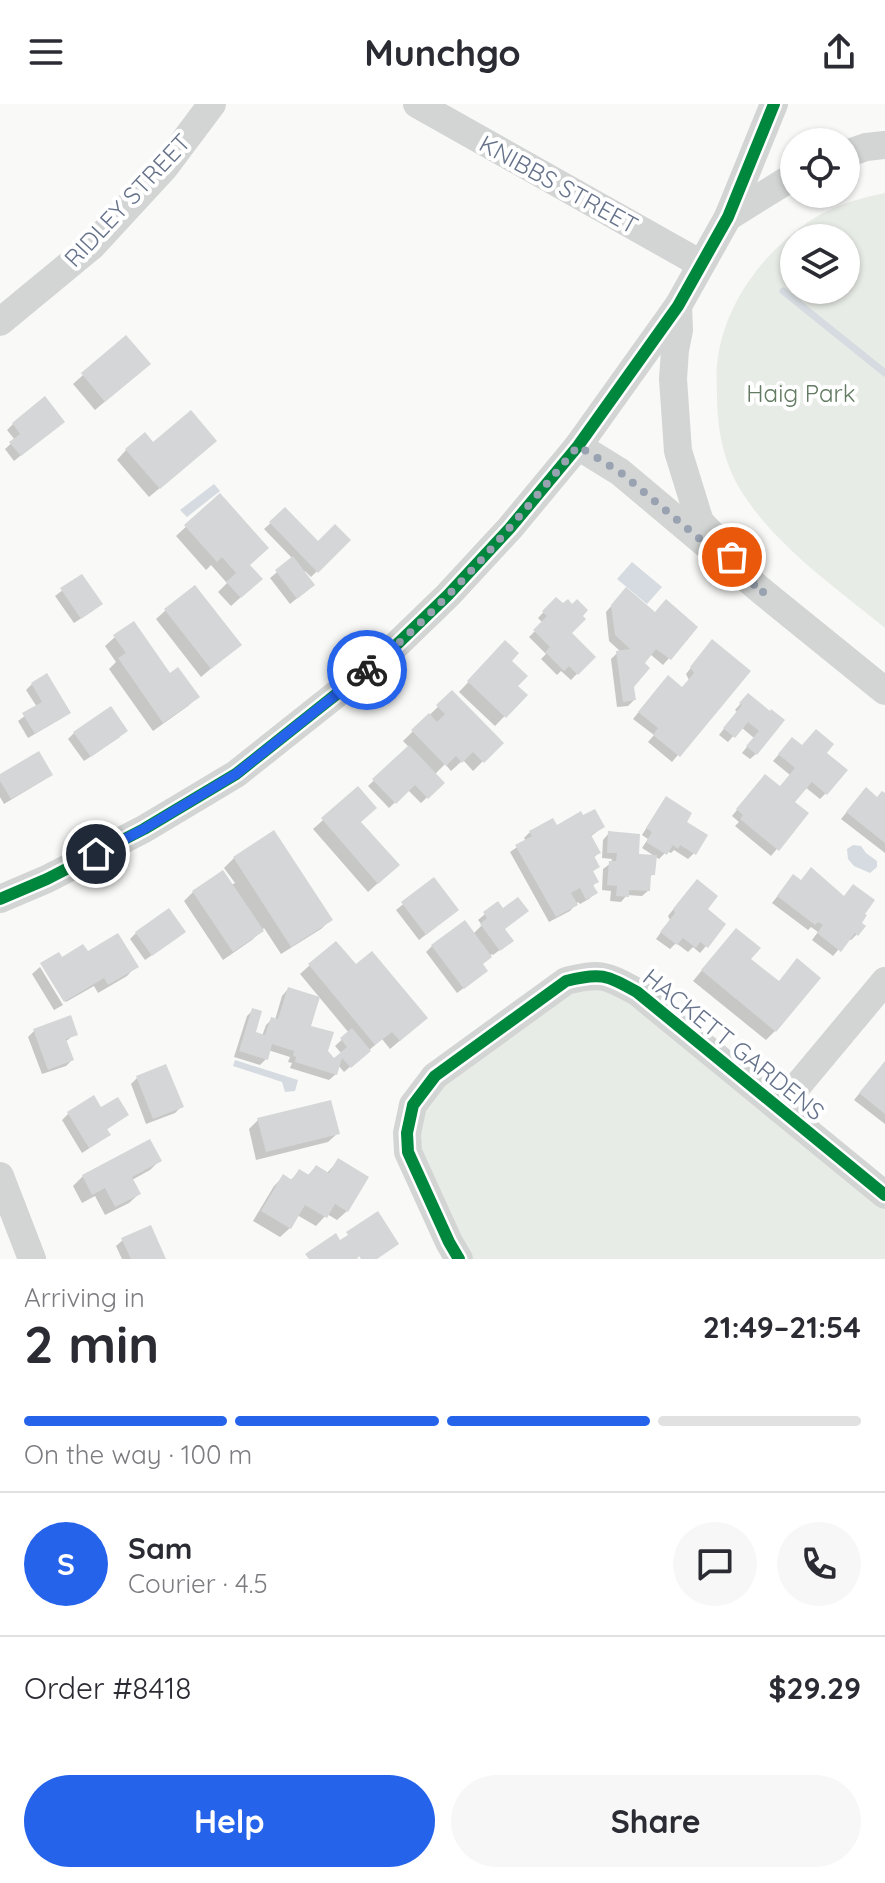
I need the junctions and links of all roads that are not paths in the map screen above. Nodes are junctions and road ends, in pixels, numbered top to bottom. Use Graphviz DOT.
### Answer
graph roads {
  1 [pos="212,104"];
  2 [pos="417,104"];
  3 [pos="774,104"];
  4 [pos="885,145"];
  5 [pos="860,149"];
  6 [pos="780,185"];
  7 [pos="728,217"];
  8 [pos="701,264"];
  9 [pos="678,306"];
  10 [pos="0,322"];
  11 [pos="578,446"];
  12 [pos="764,593"];
  13 [pos="885,691"];
  14 [pos="0,899"];
  15 [pos="885,981"];
  16 [pos="779,1108"];
  17 [pos="0,1176"];
  18 [pos="885,1195"];
  19 [pos="7,1219"];
  20 [pos="32,1259"];
  21 [pos="459,1259"];
  1 -- 10 [label="street, RIDLEY STREET"];
  2 -- 8 [label="street, KNIBBS STREET"];
  3 -- 7 [label="street"];
  4 -- 5 [label="street"];
  6 -- 7 [label="street"];
  7 -- 8 [label="street"];
  8 -- 9 [label="street"];
  9 -- 11 [label="street"];
  9 -- 12 [label="street"];
  11 -- 12 [label="street"];
  11 -- 14 [label="street"];
  12 -- 13 [label="street"];
  15 -- 16 [label="street, HACKETT GARDENS"];
  16 -- 18 [label="street, HACKETT GARDENS"];
  16 -- 21 [label="street, HACKETT GARDENS"];
  17 -- 19 [label="street"];
  19 -- 20 [label="street"];
}
